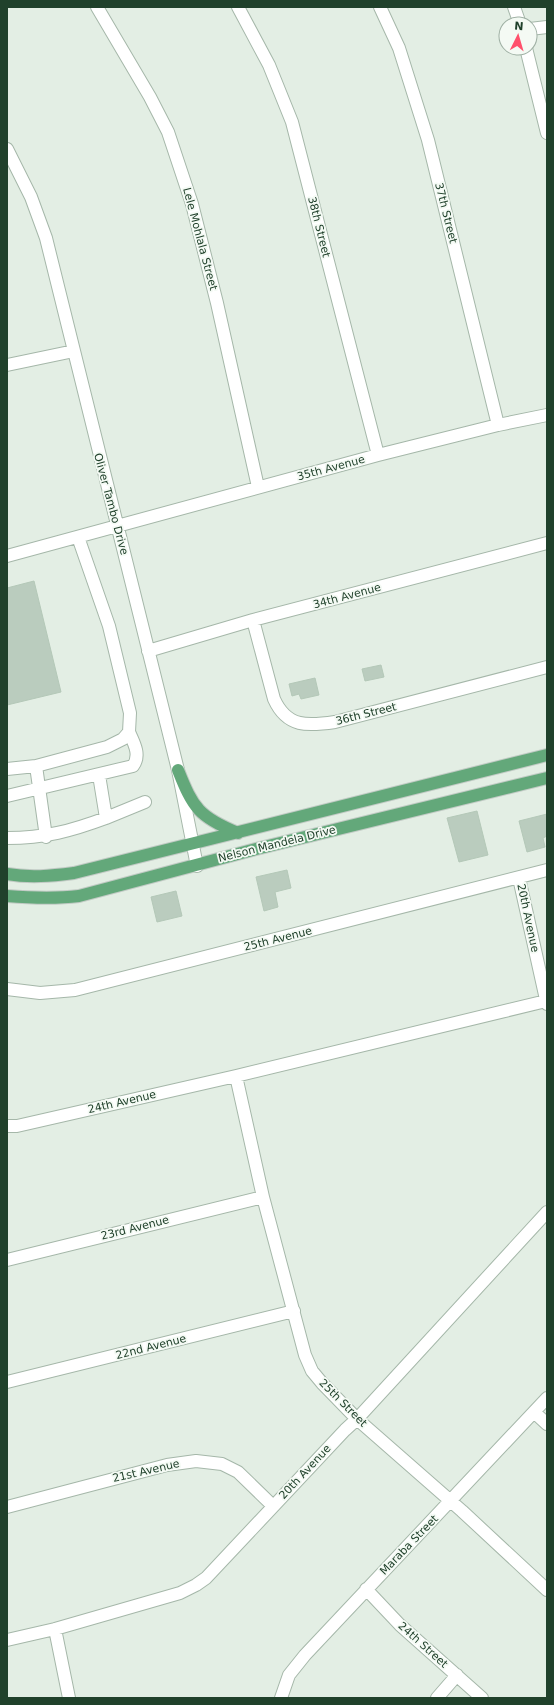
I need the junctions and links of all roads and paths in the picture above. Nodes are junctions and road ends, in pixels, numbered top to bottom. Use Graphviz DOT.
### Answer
graph roads {
  1 [pos="97,7"];
  2 [pos="238,7"];
  3 [pos="380,7"];
  4 [pos="528,56"];
  5 [pos="547,133"];
  6 [pos="7,149"];
  7 [pos="74,351"];
  8 [pos="7,365"];
  9 [pos="547,415"];
  10 [pos="498,425"];
  11 [pos="378,455"];
  12 [pos="258,487"];
  13 [pos="117,526"];
  14 [pos="78,537"];
  15 [pos="547,543"];
  16 [pos="7,556"];
  17 [pos="253,620"];
  18 [pos="148,651"];
  19 [pos="547,667"];
  20 [pos="129,732"];
  21 [pos="547,755"];
  22 [pos="36,766"];
  23 [pos="7,769"];
  24 [pos="178,770"];
  25 [pos="99,775"];
  26 [pos="547,778"];
  27 [pos="38,789"];
  28 [pos="7,796"];
  29 [pos="145,802"];
  30 [pos="106,818"];
  31 [pos="238,833"];
  32 [pos="46,836"];
  33 [pos="7,838"];
  34 [pos="192,842"];
  35 [pos="197,866"];
  36 [pos="547,870"];
  37 [pos="7,874"];
  38 [pos="519,878"];
  39 [pos="7,896"];
  40 [pos="7,989"];
  41 [pos="547,1002"];
  42 [pos="236,1076"];
  43 [pos="7,1126"];
  44 [pos="263,1197"];
  45 [pos="547,1212"];
  46 [pos="7,1260"];
  47 [pos="294,1311"];
  48 [pos="7,1382"];
  49 [pos="547,1398"];
  50 [pos="534,1412"];
  51 [pos="357,1419"];
  52 [pos="547,1424"];
  53 [pos="451,1502"];
  54 [pos="273,1506"];
  55 [pos="7,1507"];
  56 [pos="366,1589"];
  57 [pos="547,1590"];
  58 [pos="55,1629"];
  59 [pos="7,1640"];
  60 [pos="457,1675"];
  61 [pos="70,1698"];
  62 [pos="281,1698"];
  63 [pos="437,1698"];
  64 [pos="482,1698"];
  1 -- 12 [label="street, Lele Mohlala Street"];
  2 -- 11 [label="street, 38th Street"];
  3 -- 10 [label="street, 37th Street"];
  4 -- 5 [label="street"];
  6 -- 7 [label="street, Oliver Tambo Drive"];
  7 -- 8 [label="street"];
  7 -- 13 [label="street, Oliver Tambo Drive"];
  9 -- 10 [label="street, 35th Avenue"];
  10 -- 11 [label="street, 35th Avenue"];
  11 -- 12 [label="street, 35th Avenue"];
  12 -- 13 [label="street, 35th Avenue"];
  13 -- 14 [label="street, 35th Avenue"];
  13 -- 18 [label="street, Oliver Tambo Drive"];
  14 -- 16 [label="street, 35th Avenue"];
  14 -- 20 [label="street"];
  15 -- 17 [label="street, 34th Avenue"];
  17 -- 18 [label="street, 34th Avenue"];
  17 -- 19 [label="street, 36th Street"];
  18 -- 24 [label="street, Oliver Tambo Drive"];
  20 -- 22 [label="street"];
  20 -- 25 [label="street"];
  21 -- 31 [label="main road, Nelson Mandela Drive"];
  22 -- 23 [label="street"];
  22 -- 27 [label="street"];
  24 -- 31 [label="main road"];
  24 -- 34 [label="street, Oliver Tambo Drive"];
  25 -- 27 [label="street"];
  25 -- 30 [label="street"];
  26 -- 35 [label="main road, Nelson Mandela Drive"];
  27 -- 28 [label="street"];
  27 -- 32 [label="street"];
  29 -- 30 [label="street"];
  30 -- 32 [label="street"];
  31 -- 34 [label="main road, Nelson Mandela Drive"];
  32 -- 33 [label="street"];
  34 -- 35 [label="street, Oliver Tambo Drive"];
  34 -- 37 [label="main road, Nelson Mandela Drive"];
  35 -- 39 [label="main road, Nelson Mandela Drive"];
  36 -- 38 [label="street, 25th Avenue"];
  38 -- 40 [label="street, 25th Avenue"];
  38 -- 41 [label="street, 20th Avenue"];
  41 -- 42 [label="street, 24th Avenue"];
  42 -- 43 [label="street, 24th Avenue"];
  42 -- 44 [label="street, 25th Street"];
  44 -- 46 [label="street, 23rd Avenue"];
  44 -- 47 [label="street, 25th Street"];
  45 -- 51 [label="street, 20th Avenue"];
  47 -- 48 [label="street, 22nd Avenue"];
  47 -- 51 [label="street, 25th Street"];
  49 -- 50 [label="street, Maraba Street"];
  50 -- 52 [label="street"];
  50 -- 53 [label="street, Maraba Street"];
  51 -- 53 [label="street, 25th Street"];
  51 -- 54 [label="street, 20th Avenue"];
  53 -- 56 [label="street, Maraba Street"];
  53 -- 57 [label="street, 25th Street"];
  54 -- 55 [label="street, 21st Avenue"];
  54 -- 58 [label="street, 20th Avenue"];
  56 -- 60 [label="street, 24th Street"];
  56 -- 62 [label="street, Maraba Street"];
  58 -- 59 [label="street, 20th Avenue"];
  58 -- 61 [label="street"];
  60 -- 63 [label="street"];
  60 -- 64 [label="street, 24th Street"];
}
